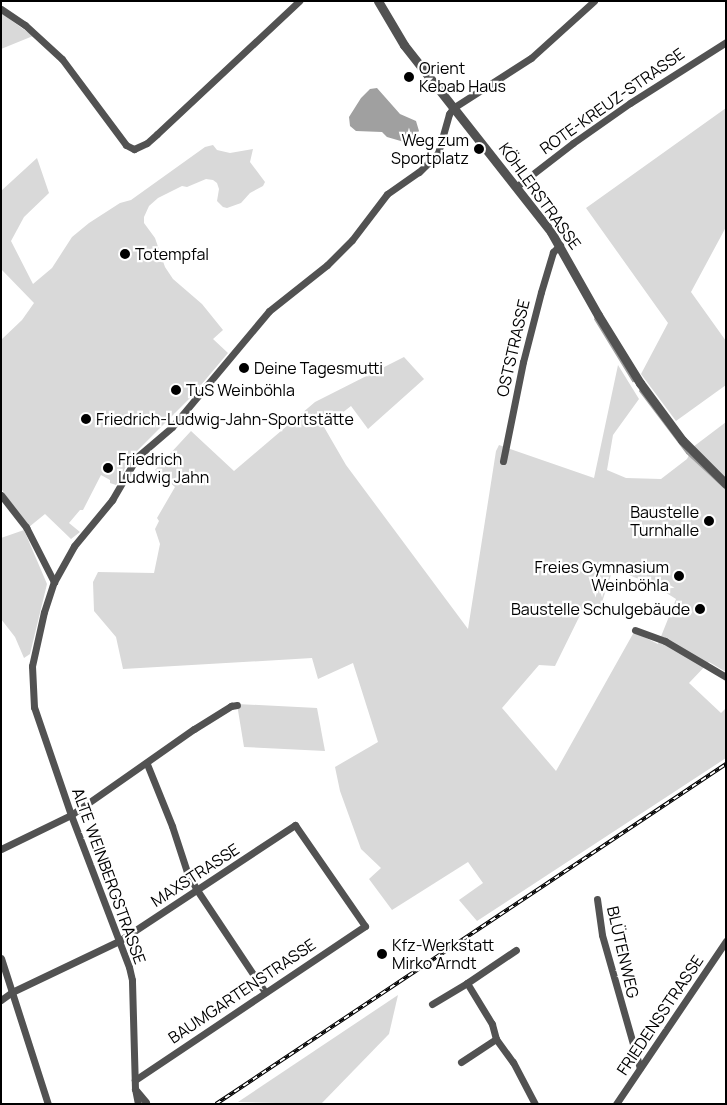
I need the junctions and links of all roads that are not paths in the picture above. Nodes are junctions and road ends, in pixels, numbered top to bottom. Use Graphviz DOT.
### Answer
graph roads {
  1 [pos="299,1"];
  2 [pos="378,1"];
  3 [pos="594,1"];
  4 [pos="1,9"];
  5 [pos="726,42"];
  6 [pos="454,108"];
  7 [pos="516,187"];
  8 [pos="560,245"];
  9 [pos="503,461"];
  10 [pos="726,484"];
  11 [pos="1,495"];
  12 [pos="54,582"];
  13 [pos="635,630"];
  14 [pos="726,677"];
  15 [pos="237,705"];
  16 [pos="147,764"];
  17 [pos="71,814"];
  18 [pos="1,849"];
  19 [pos="196,890"];
  20 [pos="597,899"];
  21 [pos="365,926"];
  22 [pos="119,941"];
  23 [pos="726,941"];
  24 [pos="516,950"];
  25 [pos="1,958"];
  26 [pos="468,982"];
  27 [pos="12,992"];
  28 [pos="265,992"];
  29 [pos="1,1000"];
  30 [pos="432,1004"];
  31 [pos="496,1039"];
  32 [pos="461,1062"];
  33 [pos="640,1068"];
  34 [pos="135,1080"];
  35 [pos="135,1089"];
  36 [pos="146,1102"];
  37 [pos="617,1103"];
  38 [pos="48,1104"];
  39 [pos="138,1104"];
  40 [pos="535,1104"];
  1 -- 4 [label="street"];
  2 -- 6 [label="street, KÖHLERSTRASSE"];
  3 -- 6 [label="street"];
  5 -- 7 [label="street, ROTE-KREUZ-STRASSE"];
  6 -- 7 [label="street, KÖHLERSTRASSE"];
  6 -- 12 [label="street, ALTE WEINBERGSTRASSE"];
  7 -- 8 [label="street, KÖHLERSTRASSE"];
  8 -- 9 [label="street, OSTSTRASSE"];
  8 -- 10 [label="street, KÖHLERSTRASSE"];
  11 -- 12 [label="street"];
  12 -- 17 [label="street, ALTE WEINBERGSTRASSE"];
  13 -- 14 [label="street"];
  15 -- 16 [label="street"];
  16 -- 17 [label="street"];
  16 -- 19 [label="street"];
  17 -- 18 [label="street"];
  17 -- 22 [label="street, ALTE WEINBERGSTRASSE"];
  19 -- 21 [label="street, MAXSTRASSE"];
  19 -- 22 [label="street, MAXSTRASSE"];
  19 -- 28 [label="street"];
  20 -- 33 [label="street, BLÜTENWEG"];
  21 -- 28 [label="street, BAUMGARTENSTRASSE"];
  22 -- 27 [label="street, MAXSTRASSE"];
  22 -- 34 [label="street, ALTE WEINBERGSTRASSE"];
  23 -- 33 [label="street, FRIEDENSSTRASSE"];
  24 -- 26 [label="street"];
  25 -- 27 [label="street"];
  26 -- 30 [label="street"];
  26 -- 31 [label="street"];
  27 -- 29 [label="street, MAXSTRASSE"];
  27 -- 38 [label="street"];
  28 -- 34 [label="street, BAUMGARTENSTRASSE"];
  31 -- 32 [label="street"];
  31 -- 40 [label="street"];
  33 -- 37 [label="street, FRIEDENSSTRASSE"];
  34 -- 35 [label="street, ALTE WEINBERGSTRASSE"];
  35 -- 36 [label="street"];
  35 -- 39 [label="street, ALTE WEINBERGSTRASSE"];
}
